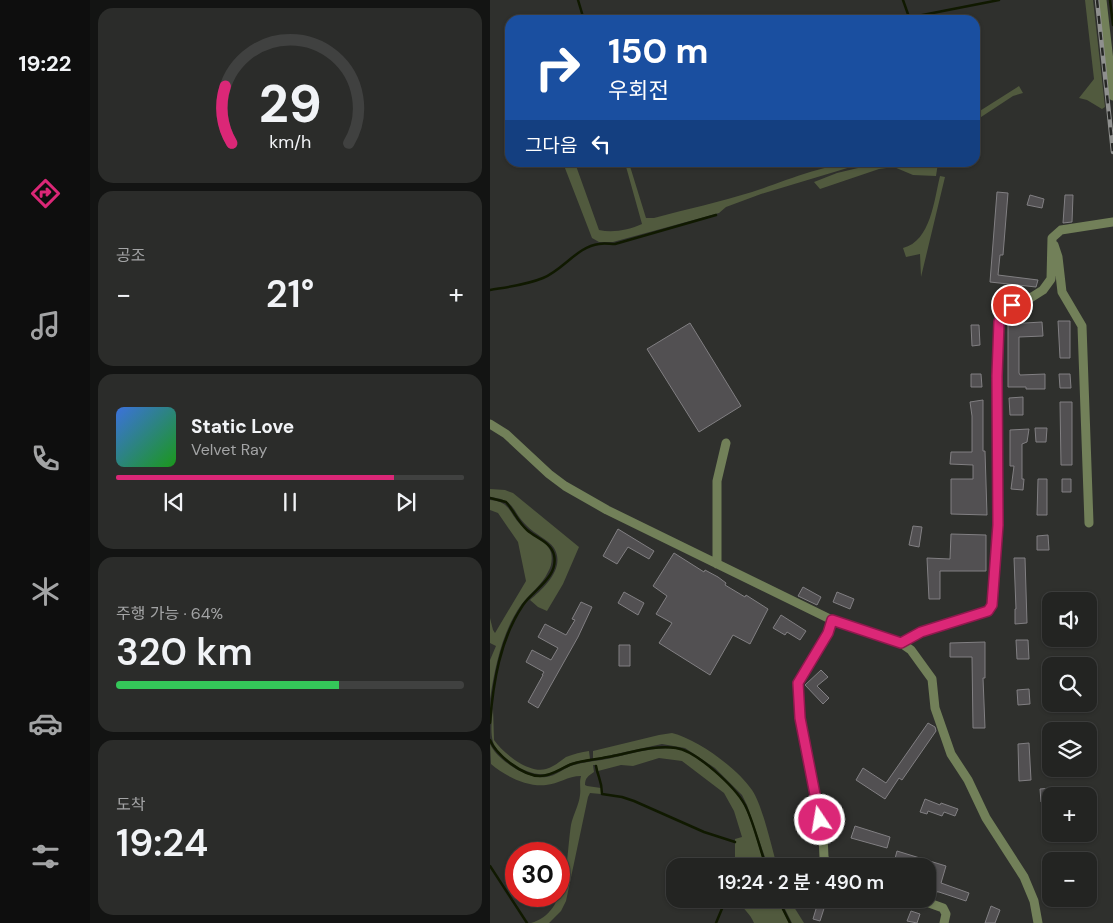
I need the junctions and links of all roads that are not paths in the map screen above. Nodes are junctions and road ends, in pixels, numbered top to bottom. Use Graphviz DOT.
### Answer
graph roads {
  1 [pos="1102,0"];
  2 [pos="1113,96"];
  3 [pos="1113,222"];
  4 [pos="1052,238"];
  5 [pos="490,424"];
  6 [pos="726,444"];
  7 [pos="1089,523"];
  8 [pos="717,564"];
  9 [pos="832,620"];
  10 [pos="901,643"];
  11 [pos="824,858"];
  12 [pos="936,905"];
  13 [pos="944,923"];
  14 [pos="1038,923"];
  1 -- 2 [label="street"];
  3 -- 4 [label="street"];
  4 -- 7 [label="street"];
  4 -- 10 [label="street"];
  5 -- 8 [label="street"];
  6 -- 8 [label="street"];
  8 -- 9 [label="street"];
  9 -- 10 [label="street"];
  9 -- 11 [label="street"];
  10 -- 14 [label="street"];
  12 -- 13 [label="street"];
}
